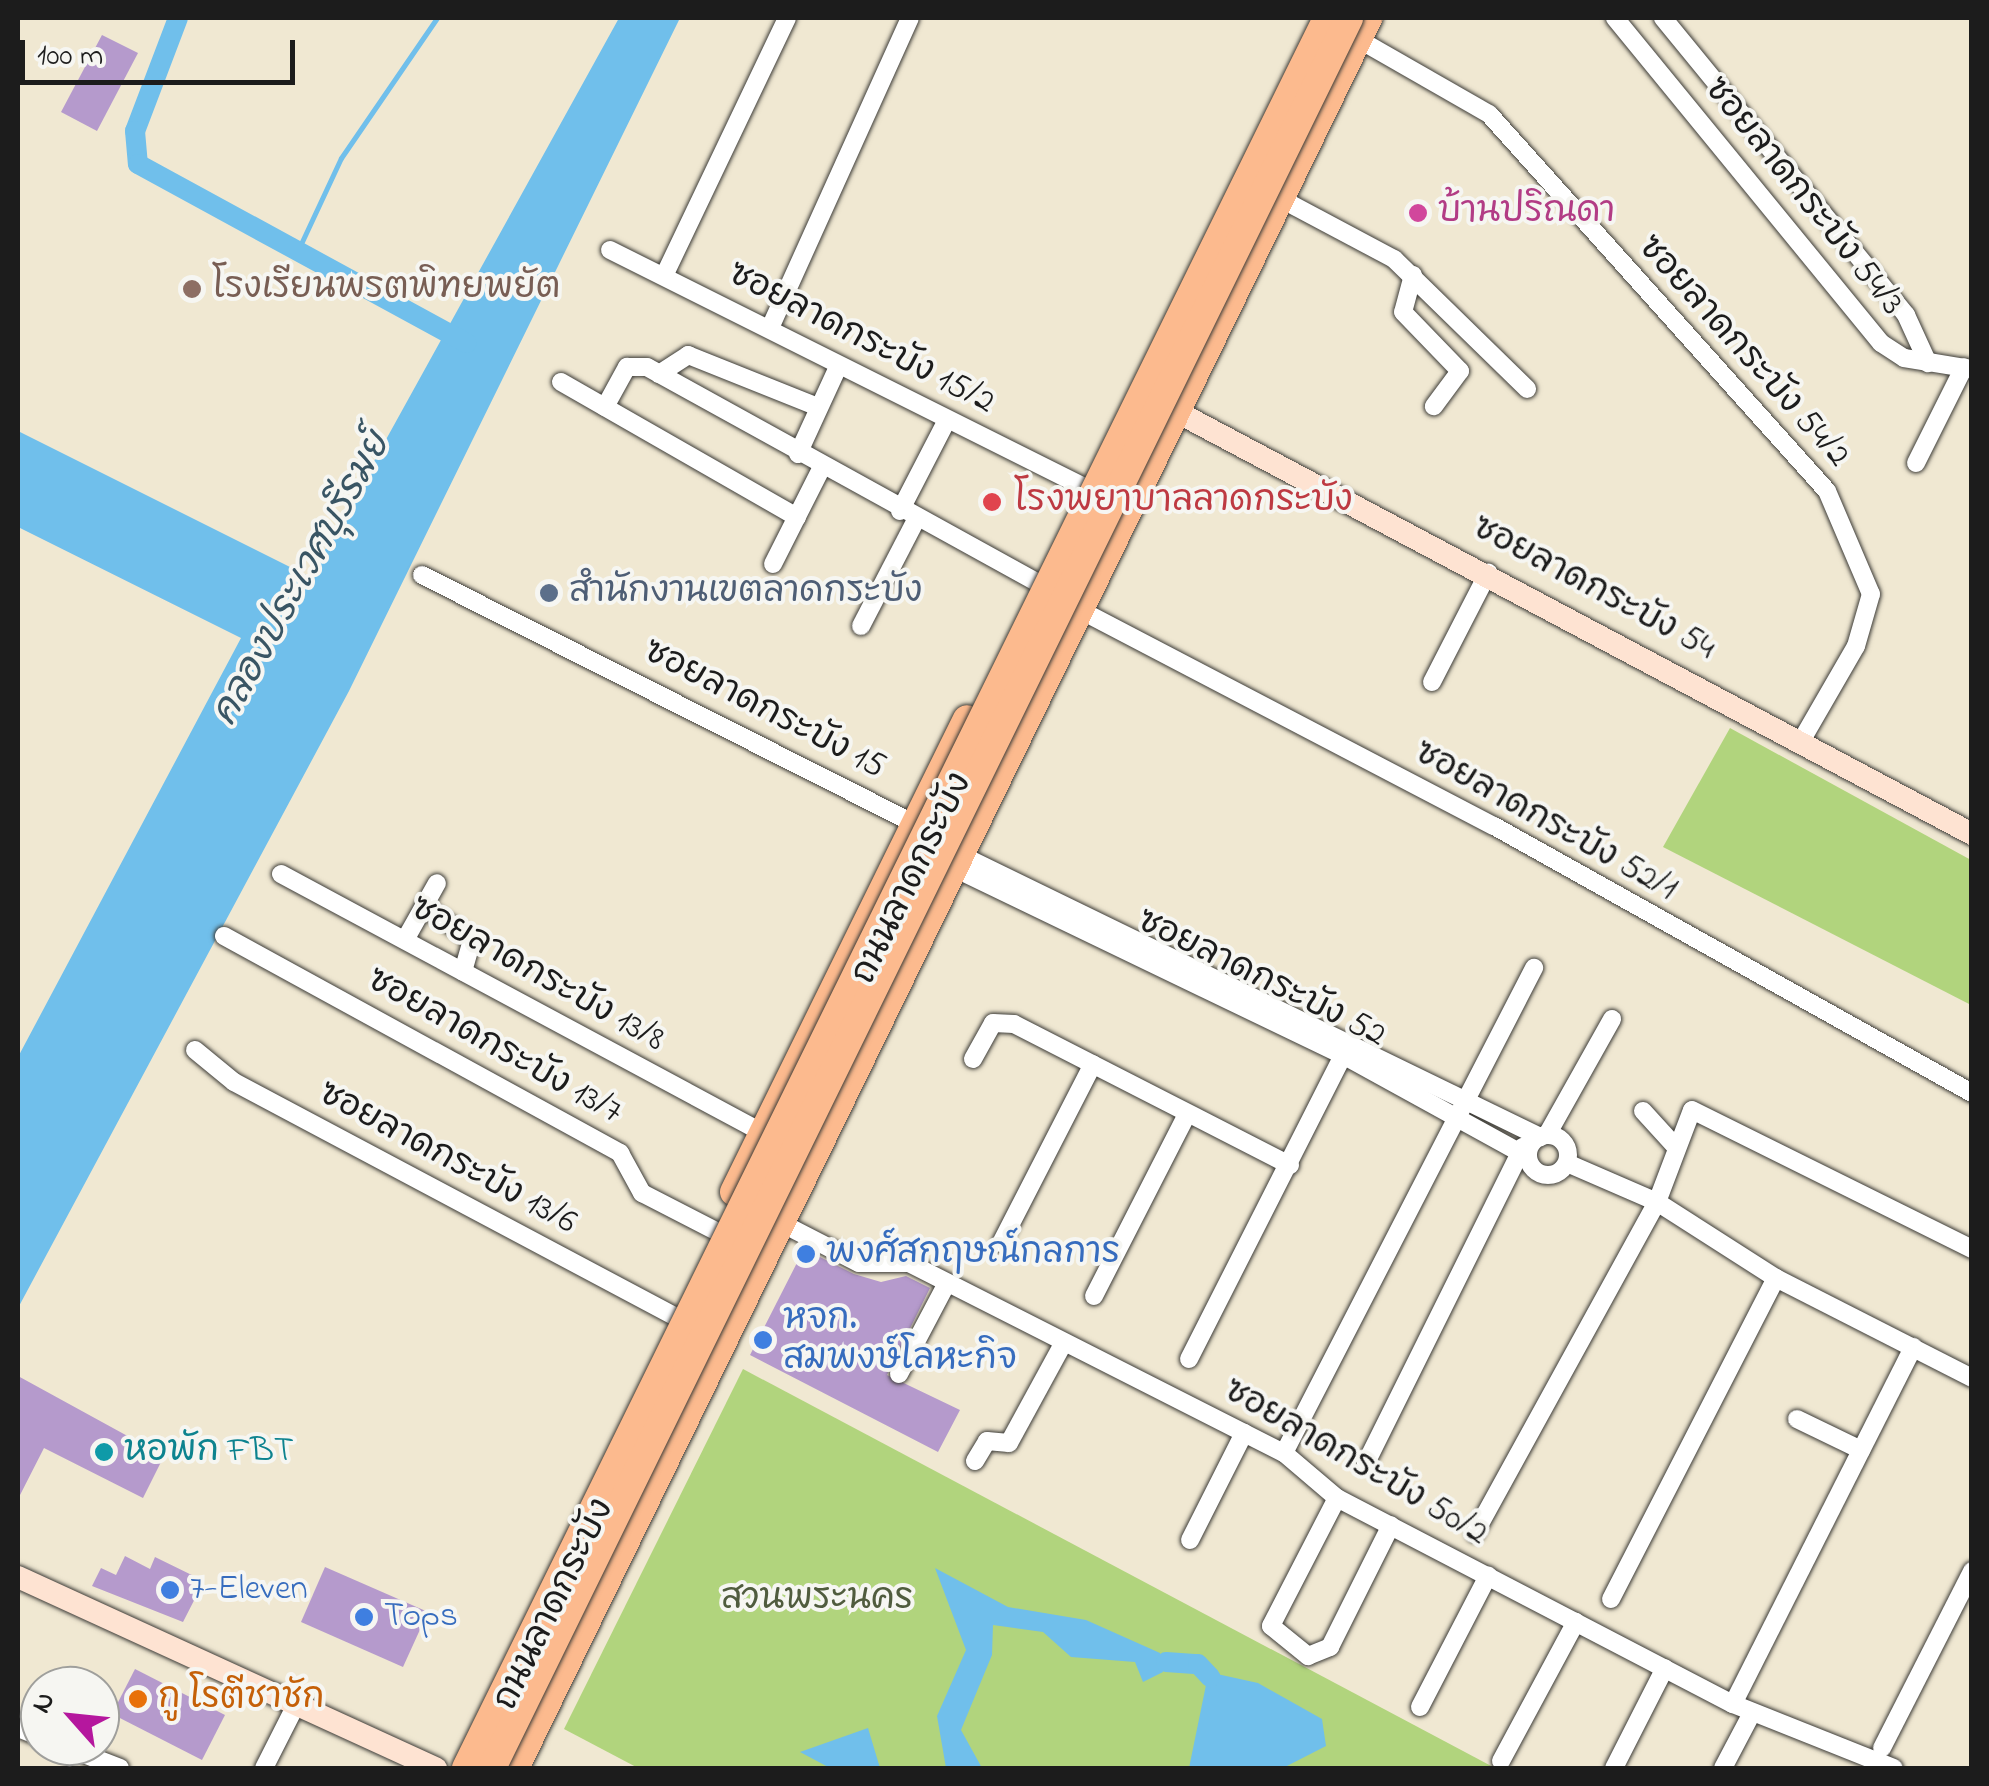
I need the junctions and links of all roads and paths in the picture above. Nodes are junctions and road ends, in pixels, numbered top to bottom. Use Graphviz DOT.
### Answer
graph roads {
  1 [pos="787,18"];
  2 [pos="910,18"];
  3 [pos="1313,18"];
  4 [pos="1328,18"];
  5 [pos="1615,18"];
  6 [pos="1662,18"];
  7 [pos="1359,24"];
  8 [pos="1283,200"];
  9 [pos="610,250"];
  10 [pos="664,276"];
  11 [pos="1413,276"];
  12 [pos="770,328"];
  13 [pos="1928,363"];
  14 [pos="838,367"];
  15 [pos="1968,368"];
  16 [pos="659,374"];
  17 [pos="561,382"];
  18 [pos="1130,388"];
  19 [pos="1527,389"];
  20 [pos="606,406"];
  21 [pos="1434,406"];
  22 [pos="818,407"];
  23 [pos="1179,413"];
  24 [pos="947,420"];
  25 [pos="798,454"];
  26 [pos="1916,464"];
  27 [pos="821,469"];
  28 [pos="1082,486"];
  29 [pos="908,515"];
  30 [pos="797,516"];
  31 [pos="772,564"];
  32 [pos="1488,573"];
  33 [pos="422,575"];
  34 [pos="1035,580"];
  35 [pos="1084,612"];
  36 [pos="862,626"];
  37 [pos="1432,682"];
  38 [pos="1800,743"];
  39 [pos="915,824"];
  40 [pos="1972,834"];
  41 [pos="962,863"];
  42 [pos="282,874"];
  43 [pos="437,883"];
  44 [pos="424,906"];
  45 [pos="224,936"];
  46 [pos="405,940"];
  47 [pos="1534,968"];
  48 [pos="463,972"];
  49 [pos="1612,1020"];
  50 [pos="1344,1047"];
  51 [pos="195,1050"];
  52 [pos="973,1059"];
  53 [pos="1093,1064"];
  54 [pos="1972,1093"];
  55 [pos="1459,1106"];
  56 [pos="1643,1111"];
  57 [pos="1187,1114"];
  58 [pos="763,1133"];
  59 [pos="1544,1136"];
  60 [pos="1673,1144"];
  61 [pos="1525,1152"];
  62 [pos="1567,1163"];
  63 [pos="1290,1165"];
  64 [pos="1656,1202"];
  65 [pos="785,1225"];
  66 [pos="716,1231"];
  67 [pos="1001,1243"];
  68 [pos="1972,1249"];
  69 [pos="1776,1278"];
  70 [pos="947,1283"];
  71 [pos="1094,1296"];
  72 [pos="675,1316"];
  73 [pos="1063,1344"];
  74 [pos="1913,1347"];
  75 [pos="1189,1359"];
  76 [pos="899,1374"];
  77 [pos="1972,1378"];
  78 [pos="1797,1419"];
  79 [pos="1244,1433"];
  80 [pos="1862,1450"];
  81 [pos="1284,1453"];
  82 [pos="975,1461"];
  83 [pos="1366,1463"];
  84 [pos="1337,1498"];
  85 [pos="1391,1525"];
  86 [pos="1475,1533"];
  87 [pos="1190,1540"];
  88 [pos="1972,1572"];
  89 [pos="1488,1576"];
  90 [pos="18,1577"];
  91 [pos="1611,1599"];
  92 [pos="1576,1622"];
  93 [pos="1666,1668"];
  94 [pos="1734,1704"];
  95 [pos="296,1705"];
  96 [pos="1420,1707"];
  97 [pos="1752,1713"];
  98 [pos="1882,1748"];
  99 [pos="1857,1760"];
  100 [pos="1502,1761"];
  101 [pos="264,1768"];
  102 [pos="436,1768"];
  103 [pos="452,1768"];
  104 [pos="466,1768"];
  105 [pos="492,1768"];
  106 [pos="516,1768"];
  107 [pos="1614,1768"];
  108 [pos="1724,1768"];
  109 [pos="1894,1768"];
  1 -- 10 [label="street"];
  2 -- 12 [label="street"];
  3 -- 18 [label="main road, ถนนลาดกระบัง"];
  4 -- 104 [label="main road, bridge"];
  5 -- 13 [label="street, ซอยลาดกระบัง 54/3"];
  6 -- 13 [label="street"];
  7 -- 8 [label="main road, ถนนลาดกระบัง"];
  7 -- 38 [label="street, ซอยลาดกระบัง 54/2"];
  7 -- 105 [label="main road, bridge"];
  8 -- 11 [label="street"];
  8 -- 23 [label="main road, ถนนลาดกระบัง"];
  9 -- 10 [label="street, ซอยลาดกระบัง 15/2"];
  10 -- 12 [label="street, ซอยลาดกระบัง 15/2"];
  11 -- 19 [label="street"];
  11 -- 21 [label="street"];
  12 -- 14 [label="street, ซอยลาดกระบัง 15/2"];
  13 -- 15 [label="street, ซอยลาดกระบัง 54/3"];
  14 -- 22 [label="street"];
  14 -- 24 [label="street, ซอยลาดกระบัง 15/2"];
  15 -- 26 [label="street"];
  16 -- 20 [label="street"];
  16 -- 22 [label="street"];
  16 -- 25 [label="street"];
  17 -- 20 [label="street"];
  18 -- 23 [label="main road"];
  18 -- 28 [label="main road, ถนนลาดกระบัง"];
  20 -- 30 [label="street"];
  22 -- 25 [label="street"];
  23 -- 32 [label="main road, ซอยลาดกระบัง 54"];
  23 -- 35 [label="main road, ถนนลาดกระบัง"];
  24 -- 28 [label="street, ซอยลาดกระบัง 15/2"];
  24 -- 29 [label="street"];
  25 -- 27 [label="street"];
  27 -- 29 [label="street"];
  27 -- 30 [label="street"];
  28 -- 34 [label="main road, ถนนลาดกระบัง"];
  29 -- 34 [label="street"];
  29 -- 36 [label="street"];
  30 -- 31 [label="street"];
  32 -- 37 [label="street"];
  32 -- 38 [label="main road, ซอยลาดกระบัง 54"];
  33 -- 39 [label="street, ซอยลาดกระบัง 15"];
  34 -- 39 [label="main road, ถนนลาดกระบัง"];
  35 -- 41 [label="main road, ถนนลาดกระบัง"];
  35 -- 54 [label="street, ซอยลาดกระบัง 52/1"];
  38 -- 40 [label="main road, ซอยลาดกระบัง 54"];
  39 -- 58 [label="main road, ถนนลาดกระบัง"];
  41 -- 50 [label="street, ซอยลาดกระบัง 52"];
  41 -- 65 [label="main road, ถนนลาดกระบัง"];
  42 -- 46 [label="street, ซอยลาดกระบัง 13/8"];
  43 -- 44 [label="street"];
  44 -- 46 [label="street"];
  44 -- 48 [label="street"];
  45 -- 66 [label="street, ซอยลาดกระบัง 13/7"];
  46 -- 48 [label="street, ซอยลาดกระบัง 13/8"];
  47 -- 55 [label="street"];
  48 -- 58 [label="street, ซอยลาดกระบัง 13/8"];
  49 -- 59 [label="street"];
  50 -- 55 [label="street, ซอยลาดกระบัง 52"];
  50 -- 63 [label="street"];
  51 -- 72 [label="street, ซอยลาดกระบัง 13/6"];
  52 -- 53 [label="street"];
  53 -- 57 [label="street"];
  53 -- 67 [label="street"];
  55 -- 59 [label="street, ซอยลาดกระบัง 52"];
  55 -- 61 [label="street, ซอยลาดกระบัง 52"];
  55 -- 81 [label="street"];
  56 -- 60 [label="street"];
  57 -- 63 [label="street"];
  57 -- 71 [label="street"];
  58 -- 66 [label="main road, ถนนลาดกระบัง"];
  59 -- 61 [label="street"];
  59 -- 62 [label="street, ซอยลาดกระบัง 52"];
  60 -- 64 [label="street"];
  60 -- 68 [label="street"];
  61 -- 62 [label="street, ซอยลาดกระบัง 52"];
  61 -- 83 [label="street"];
  62 -- 64 [label="street"];
  63 -- 75 [label="street"];
  64 -- 69 [label="street"];
  64 -- 86 [label="street"];
  65 -- 70 [label="street, ซอยลาดกระบัง 50/2"];
  65 -- 106 [label="main road, ถนนลาดกระบัง"];
  66 -- 72 [label="main road, ถนนลาดกระบัง"];
  69 -- 74 [label="street"];
  69 -- 91 [label="street"];
  70 -- 73 [label="street, ซอยลาดกระบัง 50/2"];
  70 -- 76 [label="street"];
  72 -- 103 [label="main road, ถนนลาดกระบัง"];
  73 -- 79 [label="street, ซอยลาดกระบัง 50/2"];
  73 -- 82 [label="street"];
  74 -- 77 [label="street"];
  74 -- 80 [label="street"];
  78 -- 80 [label="street"];
  79 -- 81 [label="street, ซอยลาดกระบัง 50/2"];
  79 -- 87 [label="street"];
  80 -- 94 [label="street"];
  81 -- 84 [label="street, ซอยลาดกระบัง 50/2"];
  84 -- 85 [label="street, ซอยลาดกระบัง 50/2"];
  84 -- 85 [label="street"];
  85 -- 89 [label="street, ซอยลาดกระบัง 50/2"];
  88 -- 98 [label="street"];
  89 -- 92 [label="street, ซอยลาดกระบัง 50/2"];
  89 -- 96 [label="street"];
  90 -- 95 [label="main road"];
  92 -- 93 [label="street, ซอยลาดกระบัง 50/2"];
  92 -- 100 [label="street"];
  93 -- 94 [label="street, ซอยลาดกระบัง 50/2"];
  93 -- 107 [label="street"];
  94 -- 97 [label="street, ซอยลาดกระบัง 50/2"];
  95 -- 101 [label="street"];
  95 -- 102 [label="main road"];
  97 -- 99 [label="street, ซอยลาดกระบัง 50/2"];
  97 -- 108 [label="street"];
  99 -- 109 [label="street, ซอยลาดกระบัง 50/2"];
}
